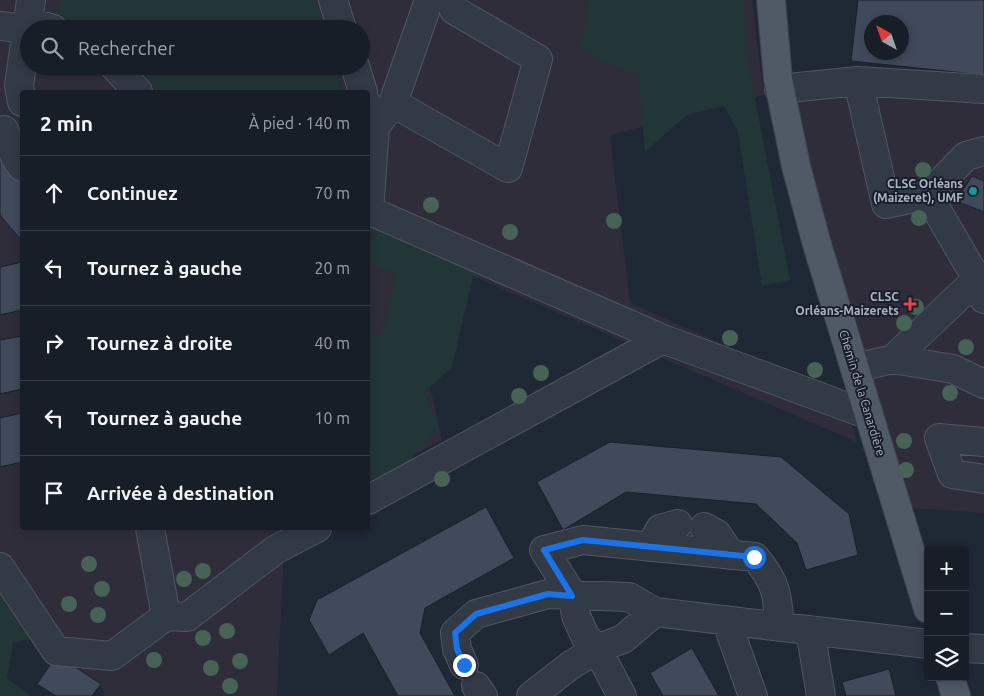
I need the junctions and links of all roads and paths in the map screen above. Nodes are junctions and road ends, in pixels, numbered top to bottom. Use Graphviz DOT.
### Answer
graph roads {
  1 [pos="332,0"];
  2 [pos="429,0"];
  3 [pos="451,0"];
  4 [pos="771,0"];
  5 [pos="339,20"];
  6 [pos="20,23"];
  7 [pos="0,26"];
  8 [pos="20,49"];
  9 [pos="11,66"];
  10 [pos="122,75"];
  11 [pos="357,75"];
  12 [pos="858,80"];
  13 [pos="779,89"];
  14 [pos="984,89"];
  15 [pos="136,90"];
  16 [pos="362,90"];
  17 [pos="20,91"];
  18 [pos="378,112"];
  19 [pos="9,127"];
  20 [pos="984,151"];
  21 [pos="20,164"];
  22 [pos="370,190"];
  23 [pos="928,195"];
  24 [pos="370,211"];
  25 [pos="981,289"];
  26 [pos="663,339"];
  27 [pos="893,359"];
  28 [pos="855,368"];
  29 [pos="984,384"];
  30 [pos="869,415"];
  31 [pos="984,442"];
  32 [pos="984,479"];
  33 [pos="370,499"];
  34 [pos="150,530"];
  35 [pos="313,530"];
  36 [pos="650,547"];
  37 [pos="731,555"];
  38 [pos="0,567"];
  39 [pos="924,595"];
  40 [pos="572,596"];
  41 [pos="655,612"];
  42 [pos="166,616"];
  43 [pos="726,620"];
  44 [pos="780,627"];
  45 [pos="810,630"];
  46 [pos="924,644"];
  47 [pos="969,648"];
  48 [pos="597,649"];
  49 [pos="984,649"];
  50 [pos="951,681"];
  51 [pos="474,682"];
  52 [pos="531,696"];
  53 [pos="622,696"];
  54 [pos="753,696"];
  55 [pos="821,696"];
  56 [pos="956,696"];
  1 -- 5 [label="street"];
  2 -- 18 [label="street"];
  3 -- 18 [label="street"];
  4 -- 13 [label="main road, Chemin de la Canardière"];
  6 -- 7 [label="street"];
  8 -- 9 [label="street"];
  9 -- 17 [label="street"];
  10 -- 15 [label="street"];
  11 -- 16 [label="street"];
  12 -- 13 [label="street"];
  12 -- 14 [label="street"];
  12 -- 23 [label="street"];
  13 -- 28 [label="main road, Chemin de la Canardière"];
  18 -- 22 [label="street"];
  19 -- 21 [label="street"];
  20 -- 23 [label="street"];
  23 -- 25 [label="street"];
  24 -- 26 [label="street"];
  25 -- 27 [label="street"];
  26 -- 30 [label="street"];
  26 -- 33 [label="street"];
  27 -- 28 [label="street"];
  27 -- 29 [label="street"];
  28 -- 30 [label="main road, Chemin de la Canardière"];
  30 -- 39 [label="main road, Chemin de la Canardière"];
  31 -- 32 [label="street"];
  34 -- 42 [label="street"];
  35 -- 42 [label="street"];
  36 -- 37 [label="street"];
  36 -- 37 [label="street"];
  36 -- 40 [label="street"];
  37 -- 44 [label="street"];
  38 -- 42 [label="street"];
  40 -- 41 [label="street"];
  40 -- 48 [label="street"];
  40 -- 51 [label="street"];
  41 -- 43 [label="street"];
  41 -- 48 [label="street"];
  43 -- 44 [label="street"];
  43 -- 54 [label="street"];
  44 -- 45 [label="street"];
  45 -- 46 [label="street"];
  45 -- 55 [label="street"];
  47 -- 49 [label="street"];
  48 -- 52 [label="street"];
  48 -- 53 [label="street"];
  50 -- 56 [label="main road"];
}
